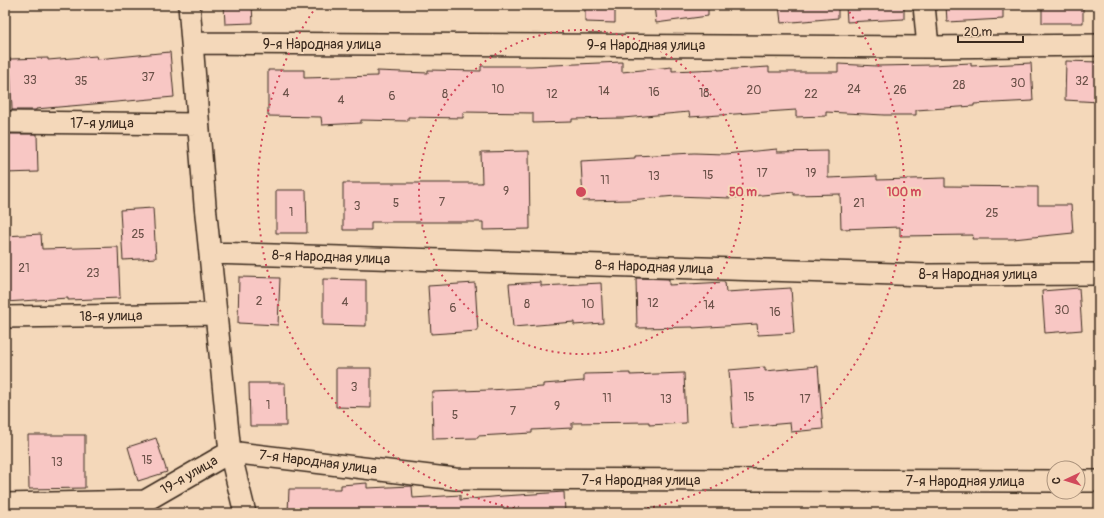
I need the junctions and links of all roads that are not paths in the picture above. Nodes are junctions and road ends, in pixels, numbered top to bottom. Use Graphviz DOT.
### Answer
graph roads {
  1 [pos="189,5"];
  2 [pos="924,5"];
  3 [pos="192,43"];
  4 [pos="1099,46"];
  5 [pos="928,47"];
  6 [pos="5,122"];
  7 [pos="198,124"];
  8 [pos="210,254"];
  9 [pos="1099,274"];
  10 [pos="216,314"];
  11 [pos="5,317"];
  12 [pos="230,452"];
  13 [pos="1046,481"];
  14 [pos="1086,481"];
  15 [pos="1099,481"];
  16 [pos="5,504"];
  17 [pos="244,513"];
  1 -- 3 [label="street"];
  2 -- 5 [label="street"];
  3 -- 5 [label="street, 9-я Народная улица"];
  3 -- 7 [label="street"];
  4 -- 5 [label="street, 9-я Народная улица"];
  6 -- 7 [label="street, 17-я улица"];
  7 -- 8 [label="street"];
  8 -- 9 [label="street, 8-я Народная улица"];
  8 -- 10 [label="street"];
  10 -- 11 [label="street, 18-я улица"];
  10 -- 12 [label="street"];
  12 -- 13 [label="street, 7-я Народная улица"];
  12 -- 16 [label="street, 19-я улица"];
  12 -- 17 [label="street"];
  14 -- 15 [label="street"];
}
